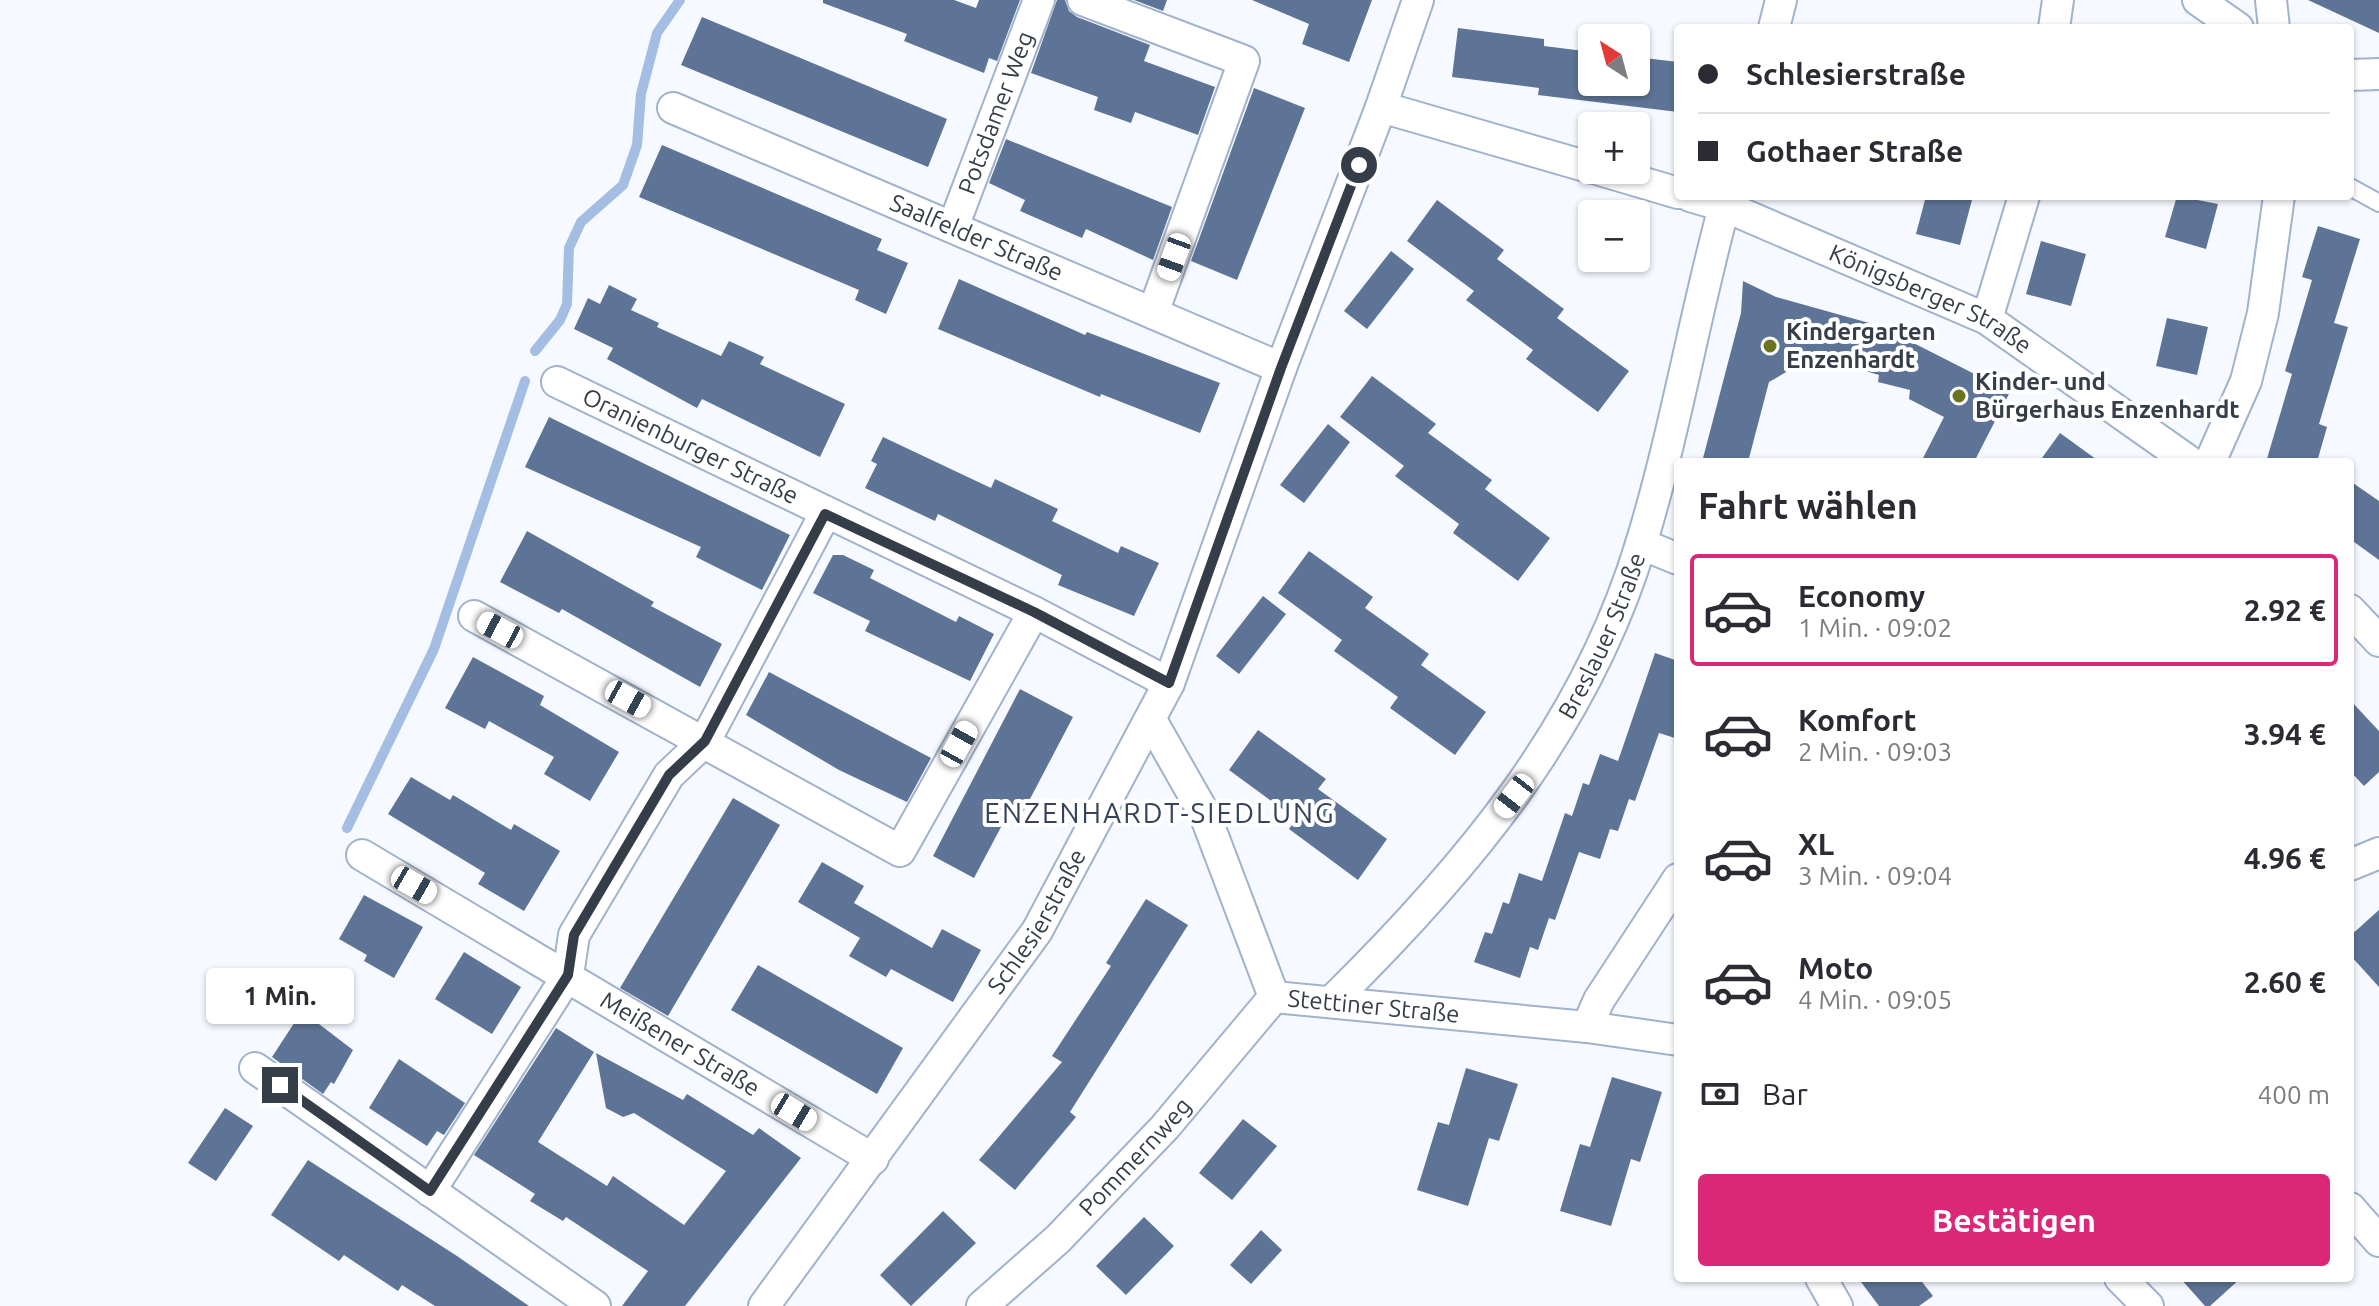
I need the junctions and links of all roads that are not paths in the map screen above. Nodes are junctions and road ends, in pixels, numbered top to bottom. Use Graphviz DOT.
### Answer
graph roads {
  1 [pos="1039,0"];
  2 [pos="1418,0"];
  3 [pos="1781,0"];
  4 [pos="2058,0"];
  5 [pos="2198,0"];
  6 [pos="2271,0"];
  7 [pos="1092,2"];
  8 [pos="1775,24"];
  9 [pos="2055,24"];
  10 [pos="2232,24"];
  11 [pos="2274,24"];
  12 [pos="2379,74"];
  13 [pos="2354,75"];
  14 [pos="1381,107"];
  15 [pos="673,108"];
  16 [pos="1578,164"];
  17 [pos="1647,184"];
  18 [pos="2354,189"];
  19 [pos="1674,192"];
  20 [pos="2023,200"];
  21 [pos="2278,200"];
  22 [pos="1725,201"];
  23 [pos="2379,203"];
  24 [pos="953,227"];
  25 [pos="1153,313"];
  26 [pos="1987,319"];
  27 [pos="1281,368"];
  28 [pos="557,382"];
  29 [pos="2184,458"];
  30 [pos="2212,458"];
  31 [pos="825,514"];
  32 [pos="1641,544"];
  33 [pos="1674,557"];
  34 [pos="1034,612"];
  35 [pos="2354,614"];
  36 [pos="474,616"];
  37 [pos="2379,641"];
  38 [pos="1169,683"];
  39 [pos="1151,720"];
  40 [pos="705,741"];
  41 [pos="2379,853"];
  42 [pos="362,855"];
  43 [pos="2354,863"];
  44 [pos="1674,885"];
  45 [pos="568,975"];
  46 [pos="1274,997"];
  47 [pos="1332,1001"];
  48 [pos="1587,1027"];
  49 [pos="1674,1039"];
  50 [pos="255,1068"];
  51 [pos="873,1159"];
  52 [pos="430,1191"];
  53 [pos="2354,1213"];
  54 [pos="2379,1241"];
  55 [pos="1823,1282"];
  56 [pos="2124,1282"];
  57 [pos="595,1306"];
  58 [pos="764,1306"];
  59 [pos="982,1306"];
  60 [pos="1837,1306"];
  61 [pos="2148,1306"];
  1 -- 24 [label="street, Potsdamer Weg"];
  2 -- 14 [label="street, Schlesierstraße"];
  3 -- 8 [label="street"];
  4 -- 9 [label="street"];
  5 -- 10 [label="street"];
  6 -- 11 [label="street"];
  7 -- 25 [label="street"];
  12 -- 13 [label="street"];
  14 -- 16 [label="street"];
  14 -- 27 [label="street, Schlesierstraße"];
  15 -- 24 [label="street, Saalfelder Straße"];
  17 -- 19 [label="street"];
  18 -- 23 [label="lane"];
  20 -- 26 [label="street"];
  21 -- 30 [label="street"];
  22 -- 26 [label="street, Königsberger Straße"];
  22 -- 32 [label="street, Breslauer Straße"];
  24 -- 25 [label="street, Saalfelder Straße"];
  25 -- 27 [label="street, Saalfelder Straße"];
  26 -- 29 [label="street, Königsberger Straße"];
  27 -- 38 [label="street, Schlesierstraße"];
  28 -- 31 [label="street, Oranienburger Straße"];
  31 -- 34 [label="street, Oranienburger Straße"];
  31 -- 40 [label="street"];
  32 -- 33 [label="street"];
  32 -- 47 [label="street, Breslauer Straße"];
  34 -- 38 [label="street, Oranienburger Straße"];
  34 -- 40 [label="street"];
  35 -- 37 [label="street"];
  36 -- 40 [label="street"];
  38 -- 39 [label="street, Schlesierstraße"];
  39 -- 46 [label="street, Stettiner Straße"];
  39 -- 51 [label="street, Schlesierstraße"];
  40 -- 45 [label="street"];
  41 -- 43 [label="street"];
  42 -- 45 [label="street, Meißener Straße"];
  44 -- 48 [label="street"];
  45 -- 51 [label="street, Meißener Straße"];
  45 -- 52 [label="street"];
  46 -- 47 [label="street, Stettiner Straße"];
  46 -- 59 [label="street, Pommernweg"];
  47 -- 48 [label="street, Stettiner Straße"];
  48 -- 49 [label="street, Stettiner Straße"];
  50 -- 52 [label="street"];
  51 -- 58 [label="street, Schlesierstraße"];
  52 -- 57 [label="street"];
  53 -- 54 [label="street"];
  55 -- 60 [label="street"];
  56 -- 61 [label="street"];
}
